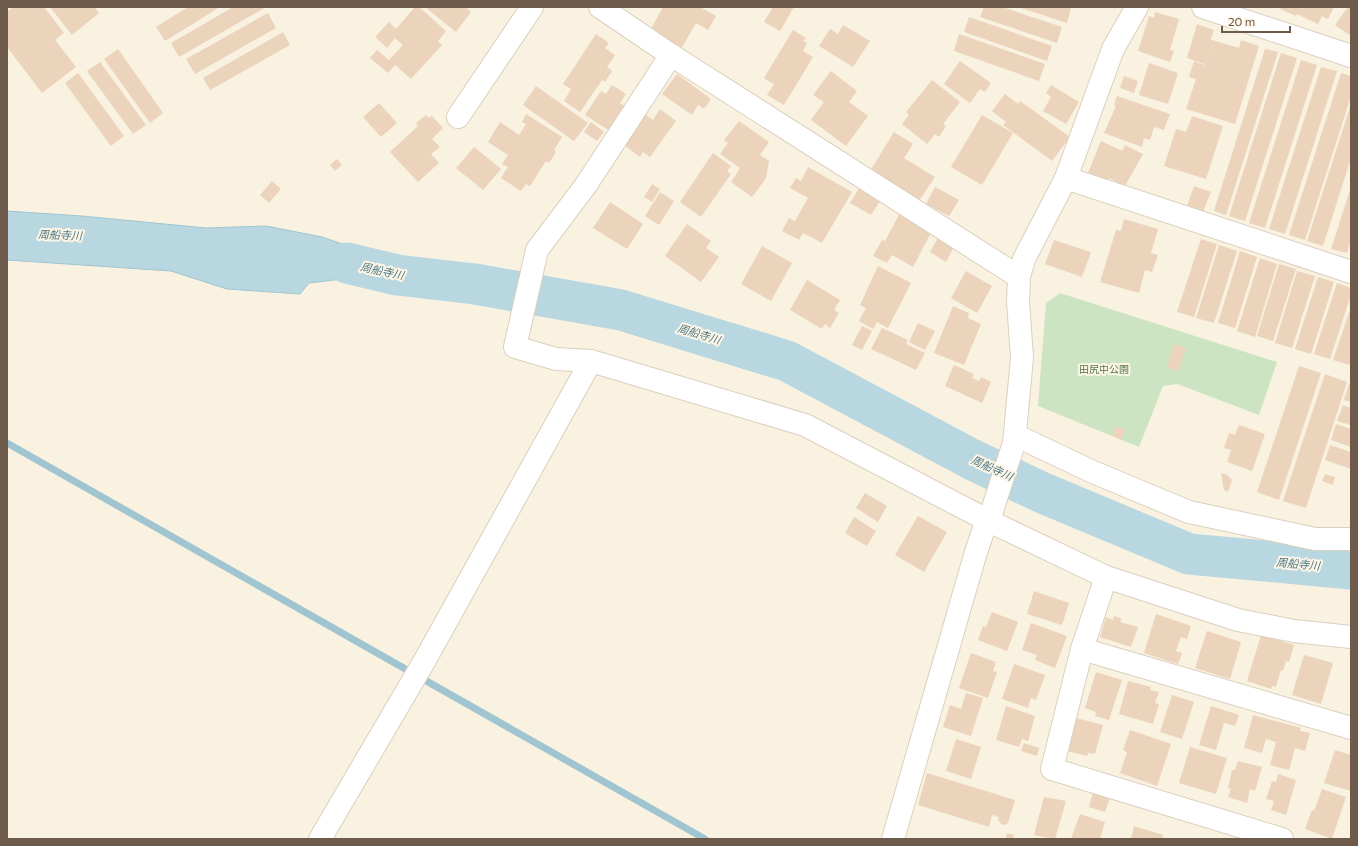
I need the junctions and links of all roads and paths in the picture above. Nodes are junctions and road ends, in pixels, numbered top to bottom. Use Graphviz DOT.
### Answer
graph roads {
  1 [pos="532,7"];
  2 [pos="600,7"];
  3 [pos="1137,7"];
  4 [pos="1203,7"];
  5 [pos="1241,12"];
  6 [pos="671,55"];
  7 [pos="1351,56"];
  8 [pos="458,117"];
  9 [pos="1066,178"];
  10 [pos="1351,272"];
  11 [pos="1019,277"];
  12 [pos="591,361"];
  13 [pos="1015,439"];
  14 [pos="989,515"];
  15 [pos="1351,539"];
  16 [pos="1106,577"];
  17 [pos="1351,637"];
  18 [pos="1082,649"];
  19 [pos="1351,728"];
  20 [pos="320,839"];
  21 [pos="893,839"];
  22 [pos="1282,839"];
  1 -- 8 [label="street"];
  2 -- 6 [label="street"];
  3 -- 9 [label="street"];
  4 -- 5 [label="street"];
  5 -- 7 [label="street"];
  6 -- 11 [label="street"];
  6 -- 12 [label="street"];
  9 -- 10 [label="street"];
  9 -- 11 [label="street"];
  11 -- 13 [label="street"];
  12 -- 14 [label="street"];
  12 -- 20 [label="street"];
  13 -- 14 [label="street"];
  13 -- 15 [label="street"];
  14 -- 16 [label="street"];
  14 -- 21 [label="street"];
  16 -- 17 [label="street"];
  16 -- 18 [label="street"];
  18 -- 19 [label="street"];
  18 -- 22 [label="street"];
}
